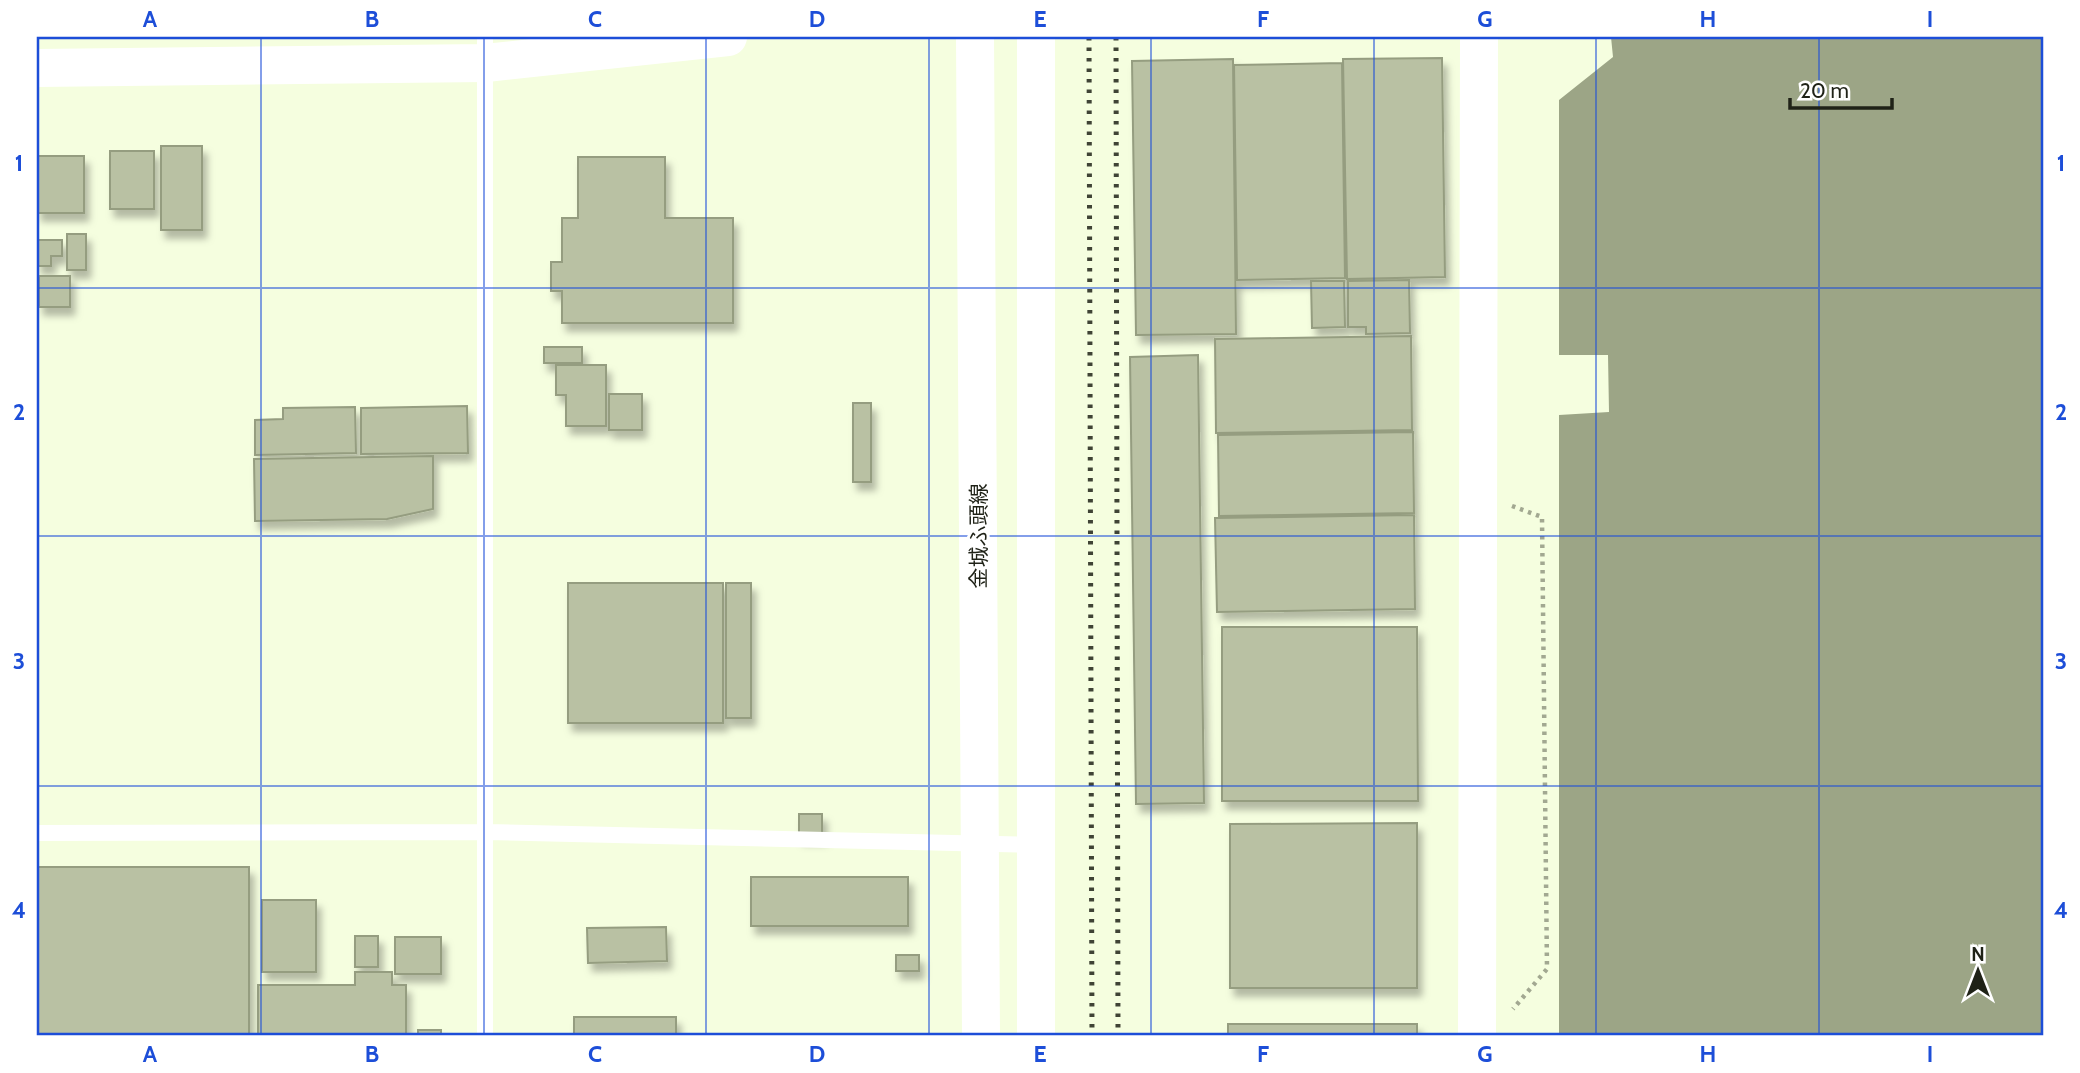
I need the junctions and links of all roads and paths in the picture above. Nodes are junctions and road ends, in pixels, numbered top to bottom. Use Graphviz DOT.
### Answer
graph roads {
  1 [pos="728,37"];
  2 [pos="975,37"];
  3 [pos="1036,37"];
  4 [pos="1479,37"];
  5 [pos="486,50"];
  6 [pos="37,68"];
  7 [pos="1478,494"];
  8 [pos="486,832"];
  9 [pos="37,833"];
  10 [pos="980,842"];
  11 [pos="1034,845"];
  12 [pos="1491,1027"];
  13 [pos="485,1036"];
  14 [pos="981,1036"];
  15 [pos="1036,1036"];
  1 -- 5 [label="main road"];
  2 -- 10 [label="main road, 金城ふ頭線"];
  3 -- 11 [label="main road"];
  4 -- 7 [label="main road"];
  5 -- 6 [label="main road"];
  5 -- 8 [label="lane"];
  7 -- 12 [label="main road"];
  7 -- 12 [label="path"];
  8 -- 9 [label="lane"];
  8 -- 10 [label="lane"];
  8 -- 13 [label="lane"];
  10 -- 11 [label="lane"];
  10 -- 14 [label="main road, 金城ふ頭線"];
  11 -- 15 [label="main road"];
}
